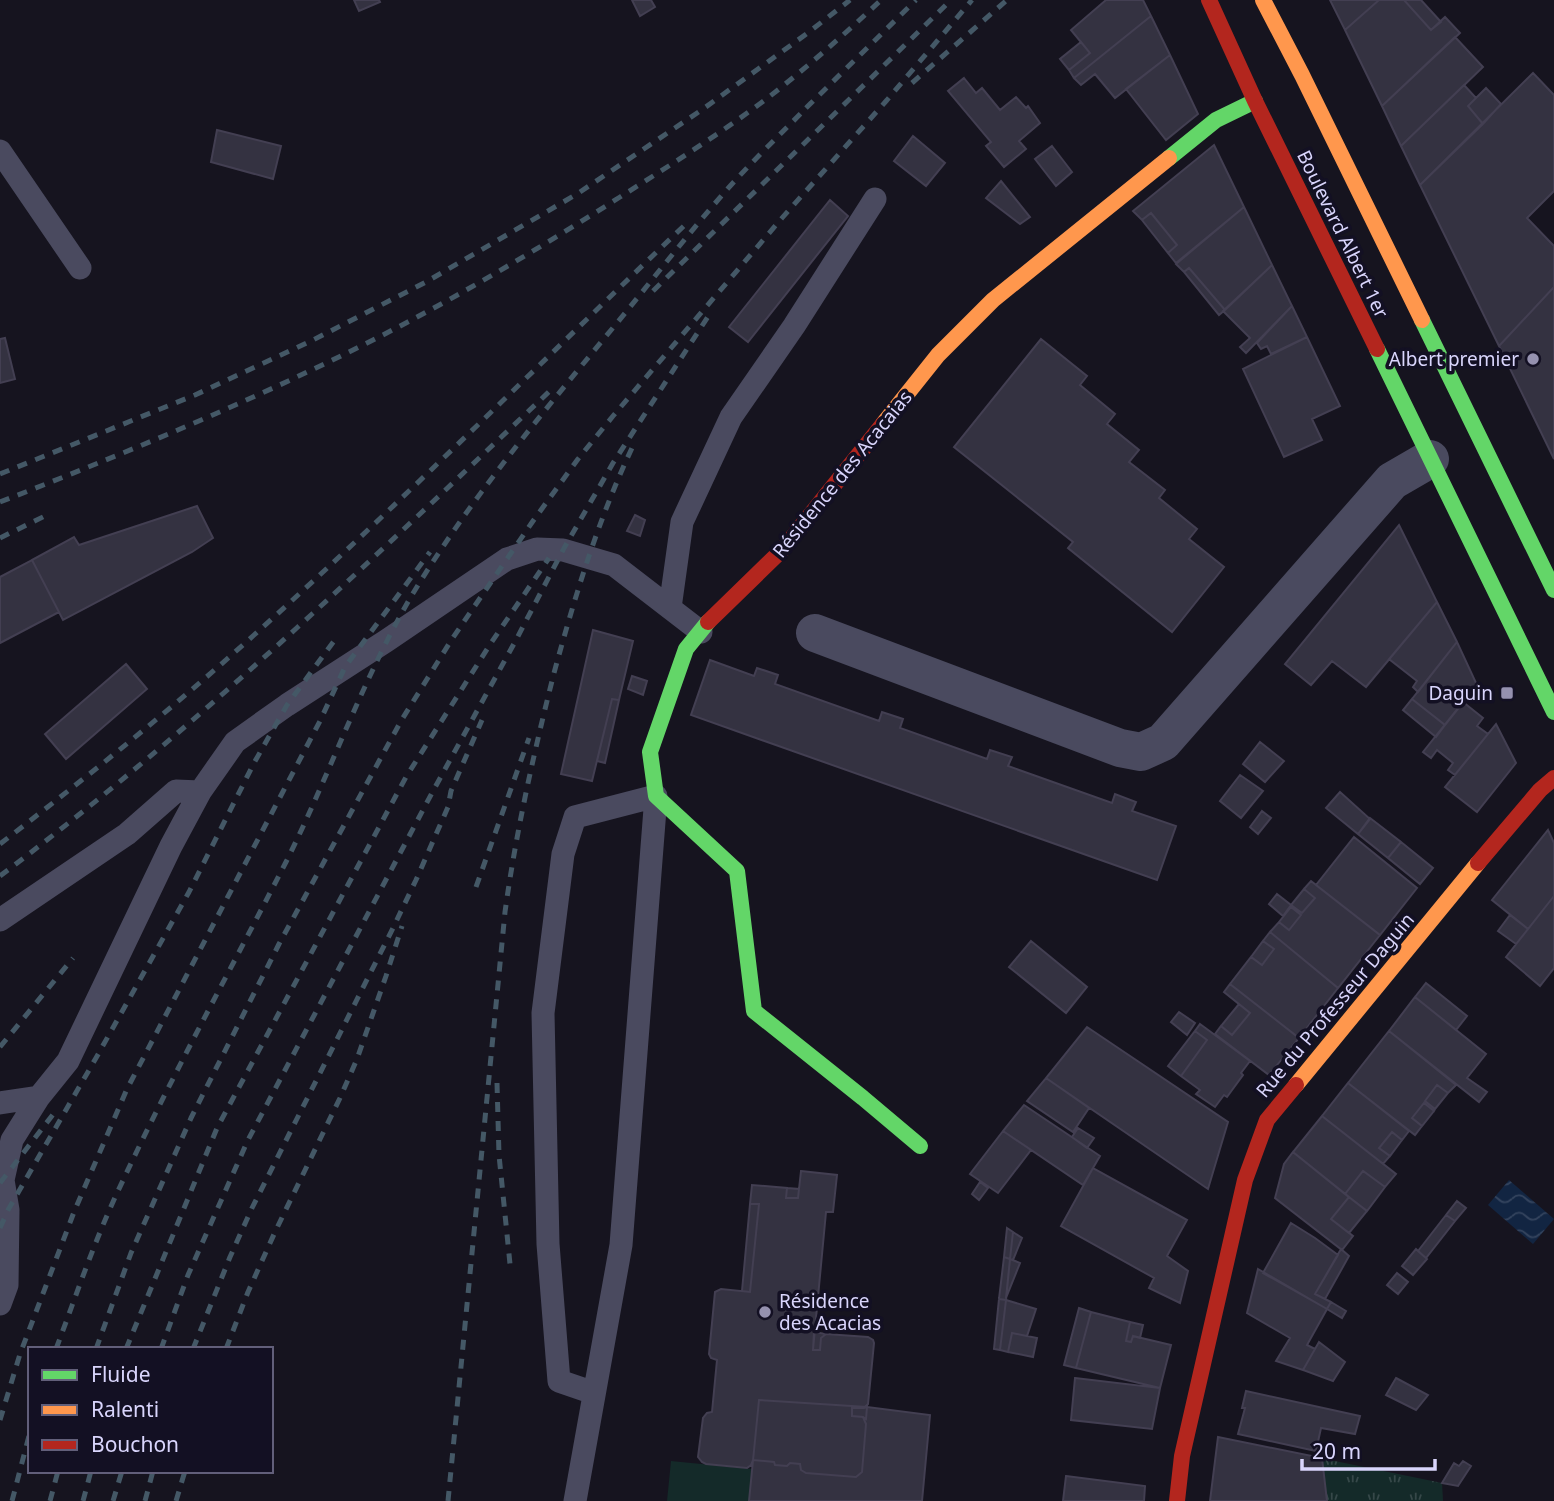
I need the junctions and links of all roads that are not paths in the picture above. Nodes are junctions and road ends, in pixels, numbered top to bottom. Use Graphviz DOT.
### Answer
graph roads {
  1 [pos="1209,0"];
  2 [pos="1263,0"];
  3 [pos="1255,102"];
  4 [pos="0,151"];
  5 [pos="875,199"];
  6 [pos="80,268"];
  7 [pos="1430,459"];
  8 [pos="1554,590"];
  9 [pos="670,608"];
  10 [pos="701,632"];
  11 [pos="815,633"];
  12 [pos="1550,700"];
  13 [pos="1554,778"];
  14 [pos="200,792"];
  15 [pos="656,796"];
  16 [pos="0,920"];
  17 [pos="39,1097"];
  18 [pos="0,1103"];
  19 [pos="920,1146"];
  20 [pos="0,1304"];
  21 [pos="594,1393"];
  22 [pos="575,1501"];
  23 [pos="1177,1501"];
  1 -- 3 [label="street, Boulevard Albert 1er"];
  2 -- 8 [label="street, Boulevard Albert 1er"];
  3 -- 7 [label="street, Boulevard Albert 1er"];
  3 -- 10 [label="street, Résidence des Acacaias"];
  4 -- 6 [label="lane"];
  5 -- 9 [label="lane"];
  7 -- 11 [label="street"];
  7 -- 12 [label="street, Boulevard Albert 1er"];
  9 -- 10 [label="lane"];
  9 -- 14 [label="lane"];
  10 -- 15 [label="street, Résidence des Acacaias"];
  13 -- 23 [label="street, Rue du Professeur Daguin"];
  14 -- 16 [label="lane"];
  14 -- 17 [label="lane"];
  15 -- 19 [label="street"];
  15 -- 21 [label="lane"];
  15 -- 21 [label="lane"];
  17 -- 18 [label="lane"];
  17 -- 20 [label="lane"];
  21 -- 22 [label="lane"];
}
